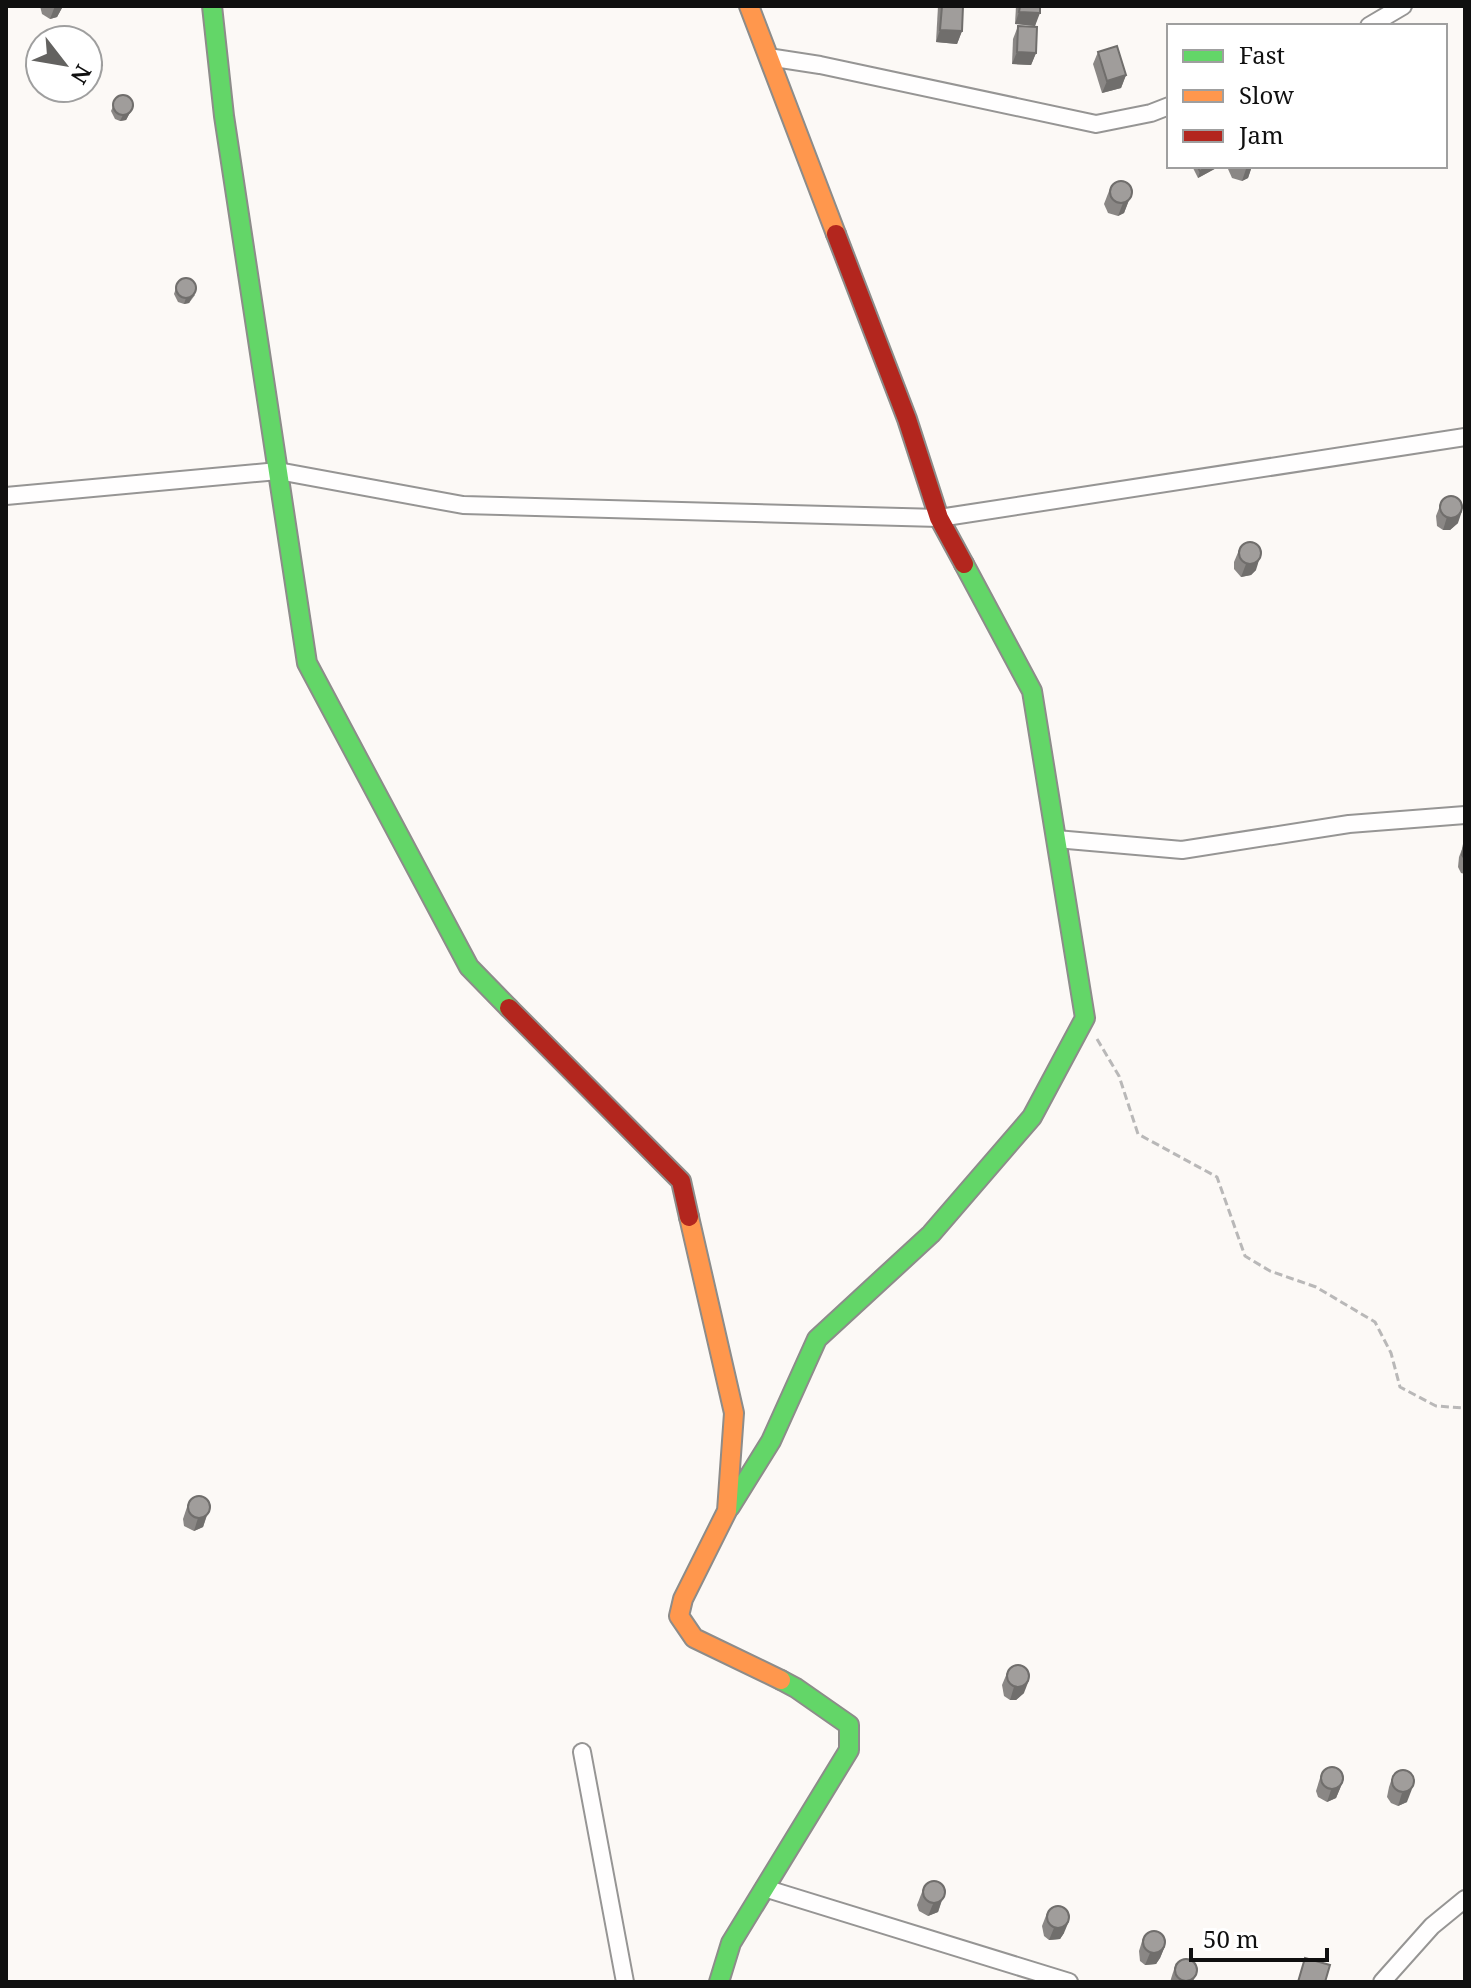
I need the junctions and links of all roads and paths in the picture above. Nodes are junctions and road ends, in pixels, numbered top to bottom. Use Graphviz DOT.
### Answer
graph roads {
  1 [pos="212,6"];
  2 [pos="749,6"];
  3 [pos="1403,6"];
  4 [pos="1372,24"];
  5 [pos="768,57"];
  6 [pos="1167,107"];
  7 [pos="1465,437"];
  8 [pos="278,471"];
  9 [pos="6,496"];
  10 [pos="939,518"];
  11 [pos="1465,815"];
  12 [pos="1056,839"];
  13 [pos="1085,1018"];
  14 [pos="1465,1408"];
  15 [pos="727,1511"];
  16 [pos="582,1752"];
  17 [pos="764,1888"];
  18 [pos="1465,1899"];
  19 [pos="625,1982"];
  20 [pos="719,1982"];
  21 [pos="1069,1982"];
  22 [pos="1382,1982"];
  1 -- 8 [label="street"];
  2 -- 5 [label="street"];
  3 -- 4 [label="street"];
  5 -- 6 [label="street"];
  5 -- 10 [label="street"];
  7 -- 10 [label="street"];
  8 -- 9 [label="street"];
  8 -- 10 [label="street"];
  8 -- 15 [label="street"];
  10 -- 12 [label="street"];
  11 -- 12 [label="street"];
  12 -- 13 [label="street"];
  13 -- 14 [label="path"];
  13 -- 15 [label="street"];
  15 -- 17 [label="street"];
  16 -- 19 [label="street"];
  17 -- 20 [label="street"];
  17 -- 21 [label="street"];
  18 -- 22 [label="street"];
}
